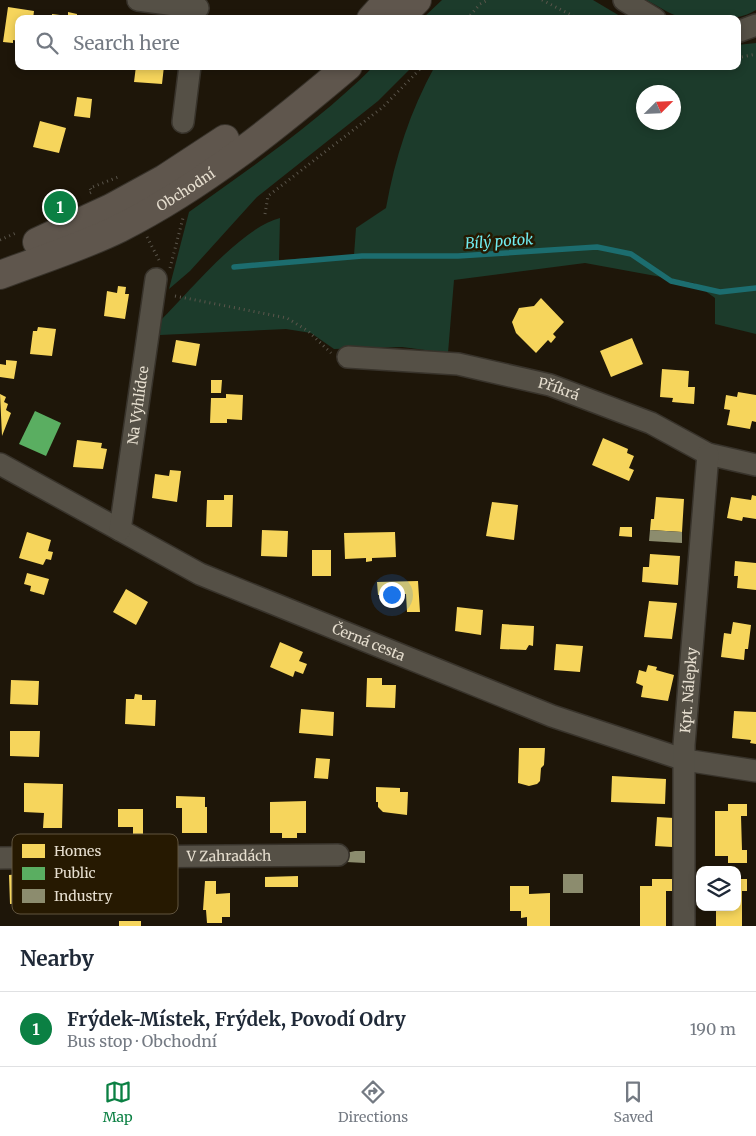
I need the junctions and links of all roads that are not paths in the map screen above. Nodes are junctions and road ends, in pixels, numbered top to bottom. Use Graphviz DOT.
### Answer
graph roads {
  1 [pos="138,0"];
  2 [pos="388,0"];
  3 [pos="416,0"];
  4 [pos="624,0"];
  5 [pos="198,9"];
  6 [pos="374,15"];
  7 [pos="402,15"];
  8 [pos="648,15"];
  9 [pos="756,25"];
  10 [pos="741,31"];
  11 [pos="190,70"];
  12 [pos="313,70"];
  13 [pos="343,70"];
  14 [pos="183,122"];
  15 [pos="0,256"];
  16 [pos="161,271"];
  17 [pos="0,276"];
  18 [pos="348,357"];
  19 [pos="708,454"];
  20 [pos="0,464"];
  21 [pos="756,465"];
  22 [pos="120,530"];
  23 [pos="685,760"];
  24 [pos="756,771"];
  25 [pos="338,855"];
  26 [pos="178,856"];
  27 [pos="684,926"];
  1 -- 5 [label="street"];
  2 -- 6 [label="main road"];
  3 -- 7 [label="main road"];
  4 -- 8 [label="street"];
  9 -- 10 [label="street"];
  11 -- 14 [label="street"];
  12 -- 15 [label="main road, Obchodní"];
  13 -- 17 [label="main road, Obchodní"];
  16 -- 22 [label="street, Na Vyhlídce"];
  18 -- 19 [label="street, Příkrá"];
  19 -- 21 [label="street, Příkrá"];
  19 -- 23 [label="street, Kpt. Nálepky"];
  20 -- 22 [label="street, Černá cesta"];
  22 -- 23 [label="street, Černá cesta"];
  23 -- 24 [label="street, Černá cesta"];
  23 -- 27 [label="street, Kpt. Nálepky"];
  25 -- 26 [label="street, V Zahradách"];
}
